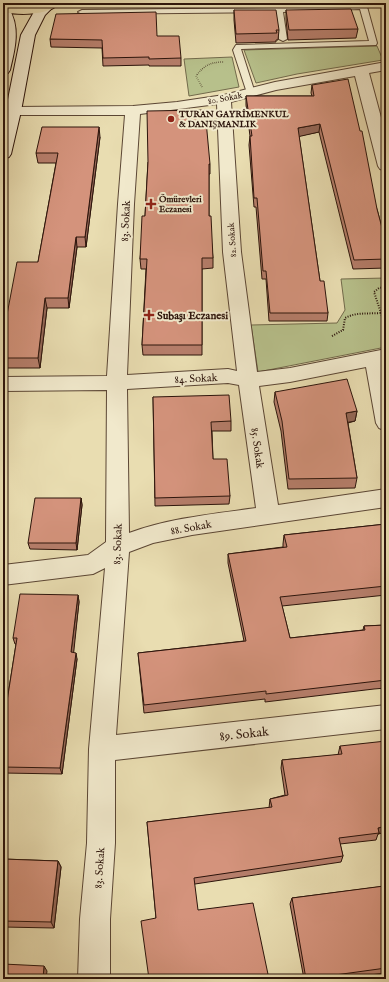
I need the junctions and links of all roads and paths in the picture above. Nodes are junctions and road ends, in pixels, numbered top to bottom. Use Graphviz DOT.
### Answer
graph roads {
  1 [pos="51,4"];
  2 [pos="362,5"];
  3 [pos="3,9"];
  4 [pos="279,10"];
  5 [pos="82,12"];
  6 [pos="283,39"];
  7 [pos="240,60"];
  8 [pos="386,66"];
  9 [pos="3,70"];
  10 [pos="361,70"];
  11 [pos="250,93"];
  12 [pos="217,100"];
  13 [pos="133,110"];
  14 [pos="14,111"];
  15 [pos="3,154"];
  16 [pos="386,166"];
  17 [pos="386,287"];
  18 [pos="381,314"];
  19 [pos="385,325"];
  20 [pos="332,336"];
  21 [pos="380,357"];
  22 [pos="248,380"];
  23 [pos="117,383"];
  24 [pos="3,384"];
  25 [pos="386,423"];
  26 [pos="386,498"];
  27 [pos="268,515"];
  28 [pos="118,546"];
  29 [pos="3,575"];
  30 [pos="386,717"];
  31 [pos="102,749"];
  32 [pos="94,979"];
  1 -- 3 [label="main road"];
  1 -- 14 [label="street"];
  2 -- 4 [label="lane"];
  2 -- 7 [label="lane"];
  3 -- 9 [label="street"];
  4 -- 5 [label="lane"];
  4 -- 6 [label="lane"];
  7 -- 11 [label="lane"];
  7 -- 12 [label="path"];
  8 -- 10 [label="street, 80. Sokak"];
  10 -- 11 [label="street, 80. Sokak"];
  10 -- 16 [label="street"];
  11 -- 12 [label="street, 80. Sokak"];
  12 -- 13 [label="street, 80. Sokak"];
  12 -- 22 [label="street, 82. Sokak"];
  13 -- 14 [label="street, 80. Sokak"];
  13 -- 23 [label="street, 83. Sokak"];
  14 -- 15 [label="street"];
  17 -- 18 [label="path"];
  18 -- 19 [label="path"];
  18 -- 20 [label="path"];
  21 -- 22 [label="street, 84. Sokak"];
  21 -- 25 [label="street"];
  22 -- 23 [label="street, 84. Sokak"];
  22 -- 27 [label="street, 85. Sokak"];
  23 -- 24 [label="street, 84. Sokak"];
  23 -- 28 [label="street, 83. Sokak"];
  26 -- 27 [label="street, 88. Sokak"];
  27 -- 28 [label="street, 88. Sokak"];
  28 -- 29 [label="street, 88. Sokak"];
  28 -- 31 [label="street, 83. Sokak"];
  30 -- 31 [label="street, 89. Sokak"];
  31 -- 32 [label="street, 83. Sokak"];
}
